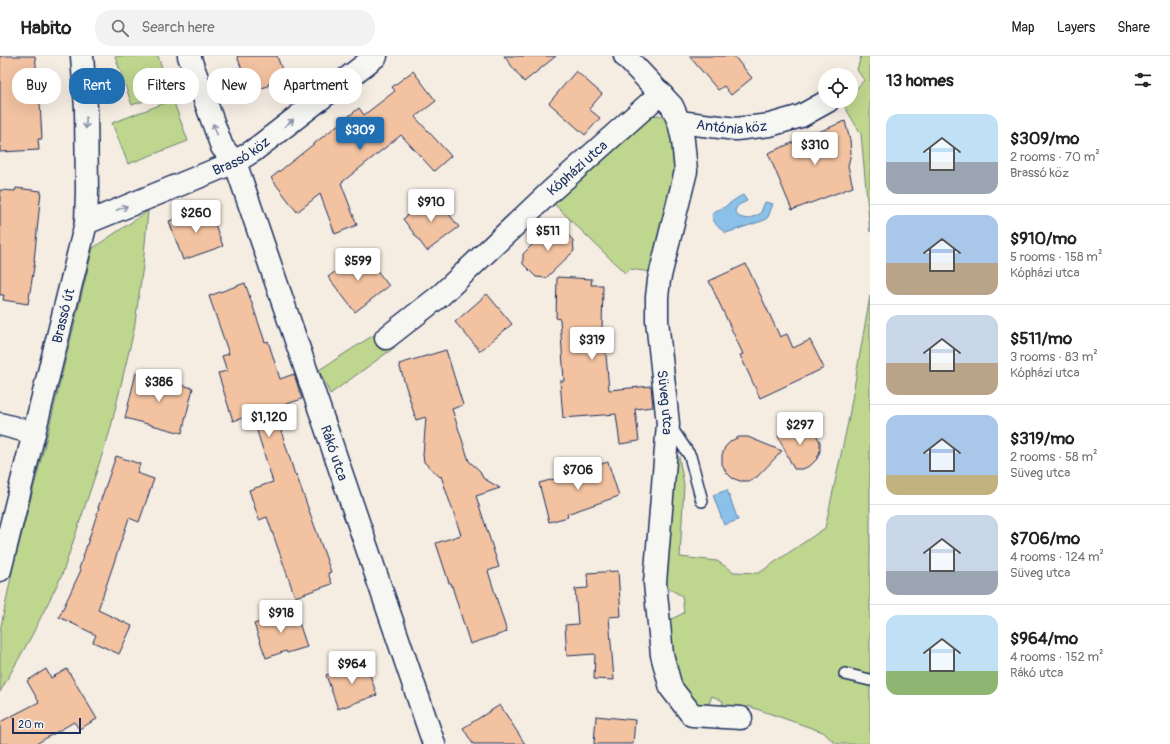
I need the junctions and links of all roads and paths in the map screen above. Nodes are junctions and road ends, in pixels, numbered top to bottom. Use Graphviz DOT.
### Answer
graph roads {
  1 [pos="82,56"];
  2 [pos="189,56"];
  3 [pos="376,56"];
  4 [pos="626,56"];
  5 [pos="661,93"];
  6 [pos="818,107"];
  7 [pos="679,122"];
  8 [pos="234,162"];
  9 [pos="86,223"];
  10 [pos="386,338"];
  11 [pos="0,424"];
  12 [pos="668,424"];
  13 [pos="34,433"];
  14 [pos="702,502"];
  15 [pos="0,570"];
  16 [pos="845,674"];
  17 [pos="870,680"];
  18 [pos="741,718"];
  19 [pos="434,744"];
  1 -- 9 [label="street, Brassó út, one-way"];
  8 -- 2 [label="street, one-way"];
  8 -- 3 [label="street, Brassó köz, one-way"];
  4 -- 5 [label="street, Süveg utca"];
  5 -- 7 [label="street, Süveg utca"];
  5 -- 10 [label="street, Kópházi utca"];
  6 -- 7 [label="street, Antónia köz"];
  7 -- 12 [label="street, Süveg utca"];
  9 -- 8 [label="street, Brassó köz, one-way"];
  8 -- 19 [label="street, Rákó utca"];
  9 -- 13 [label="street, Brassó út"];
  11 -- 13 [label="street"];
  12 -- 14 [label="lane"];
  12 -- 18 [label="street, Süveg utca"];
  13 -- 15 [label="street, Brassó út"];
  16 -- 17 [label="lane"];
}
